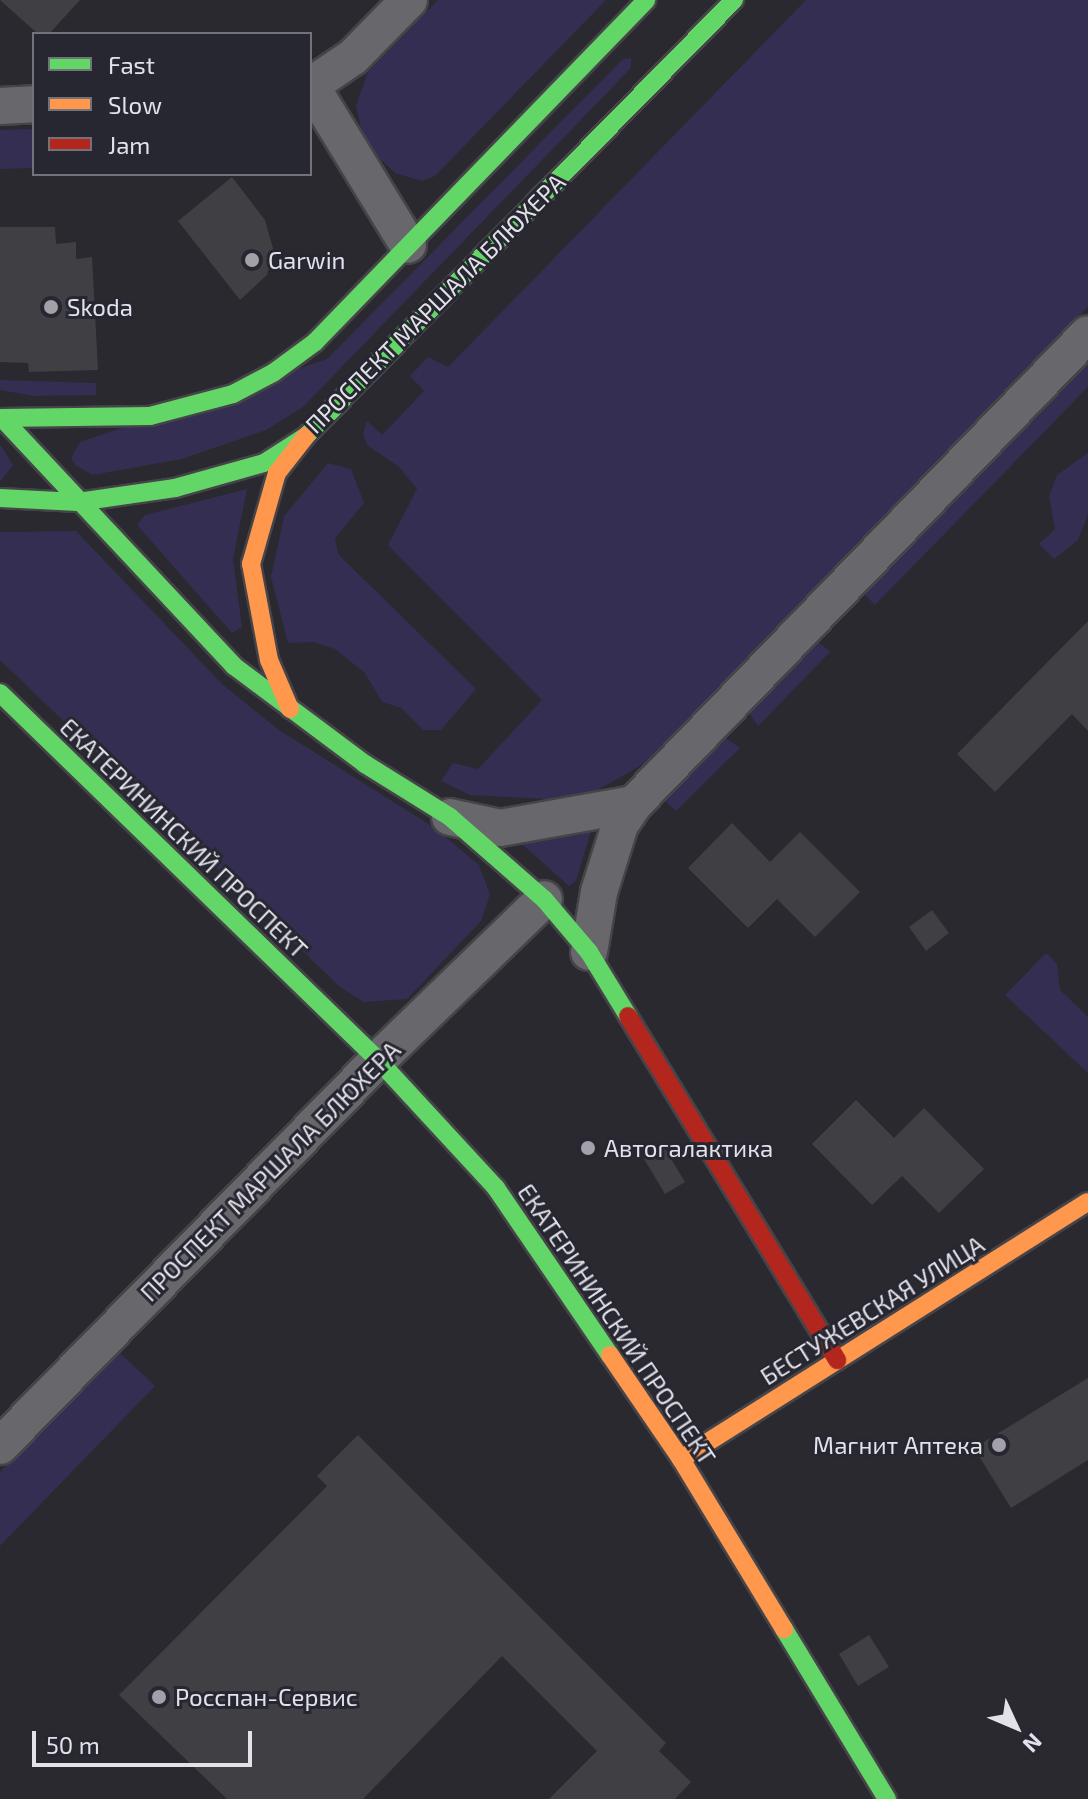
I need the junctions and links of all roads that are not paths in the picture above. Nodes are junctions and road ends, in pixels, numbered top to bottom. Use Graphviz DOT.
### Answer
graph roads {
  1 [pos="409,0"];
  2 [pos="734,0"];
  3 [pos="653,3"];
  4 [pos="312,85"];
  5 [pos="312,88"];
  6 [pos="32,104"];
  7 [pos="0,106"];
  8 [pos="408,245"];
  9 [pos="1088,334"];
  10 [pos="1,418"];
  11 [pos="306,436"];
  12 [pos="0,498"];
  13 [pos="78,502"];
  14 [pos="0,693"];
  15 [pos="291,711"];
  16 [pos="634,804"];
  17 [pos="450,817"];
  18 [pos="544,899"];
  19 [pos="589,952"];
  20 [pos="378,1060"];
  21 [pos="1088,1202"];
  22 [pos="837,1360"];
  23 [pos="0,1446"];
  24 [pos="681,1459"];
  25 [pos="887,1799"];
  1 -- 4 [label="street"];
  2 -- 11 [label="street, ПРОСПЕКТ МАРШАЛА БЛЮХЕРА"];
  3 -- 8 [label="street"];
  5 -- 8 [label="street"];
  6 -- 7 [label="street"];
  8 -- 10 [label="street"];
  9 -- 16 [label="street"];
  10 -- 13 [label="street"];
  11 -- 13 [label="street, ПРОСПЕКТ МАРШАЛА БЛЮХЕРА"];
  11 -- 15 [label="street"];
  12 -- 13 [label="street, ПРОСПЕКТ МАРШАЛА БЛЮХЕРА"];
  13 -- 15 [label="street"];
  14 -- 20 [label="street, ЕКАТЕРИНИНСКИЙ ПРОСПЕКТ"];
  15 -- 17 [label="street"];
  16 -- 17 [label="street"];
  16 -- 19 [label="street"];
  17 -- 18 [label="street"];
  18 -- 19 [label="street"];
  18 -- 20 [label="street, ПРОСПЕКТ МАРШАЛА БЛЮХЕРА"];
  19 -- 22 [label="street"];
  20 -- 23 [label="street, ПРОСПЕКТ МАРШАЛА БЛЮХЕРА"];
  20 -- 24 [label="street, ЕКАТЕРИНИНСКИЙ ПРОСПЕКТ"];
  21 -- 22 [label="street, БЕСТУЖЕВСКАЯ УЛИЦА"];
  22 -- 24 [label="street, БЕСТУЖЕВСКАЯ УЛИЦА"];
  24 -- 25 [label="street, ЕКАТЕРИНИНСКИЙ ПРОСПЕКТ"];
}
